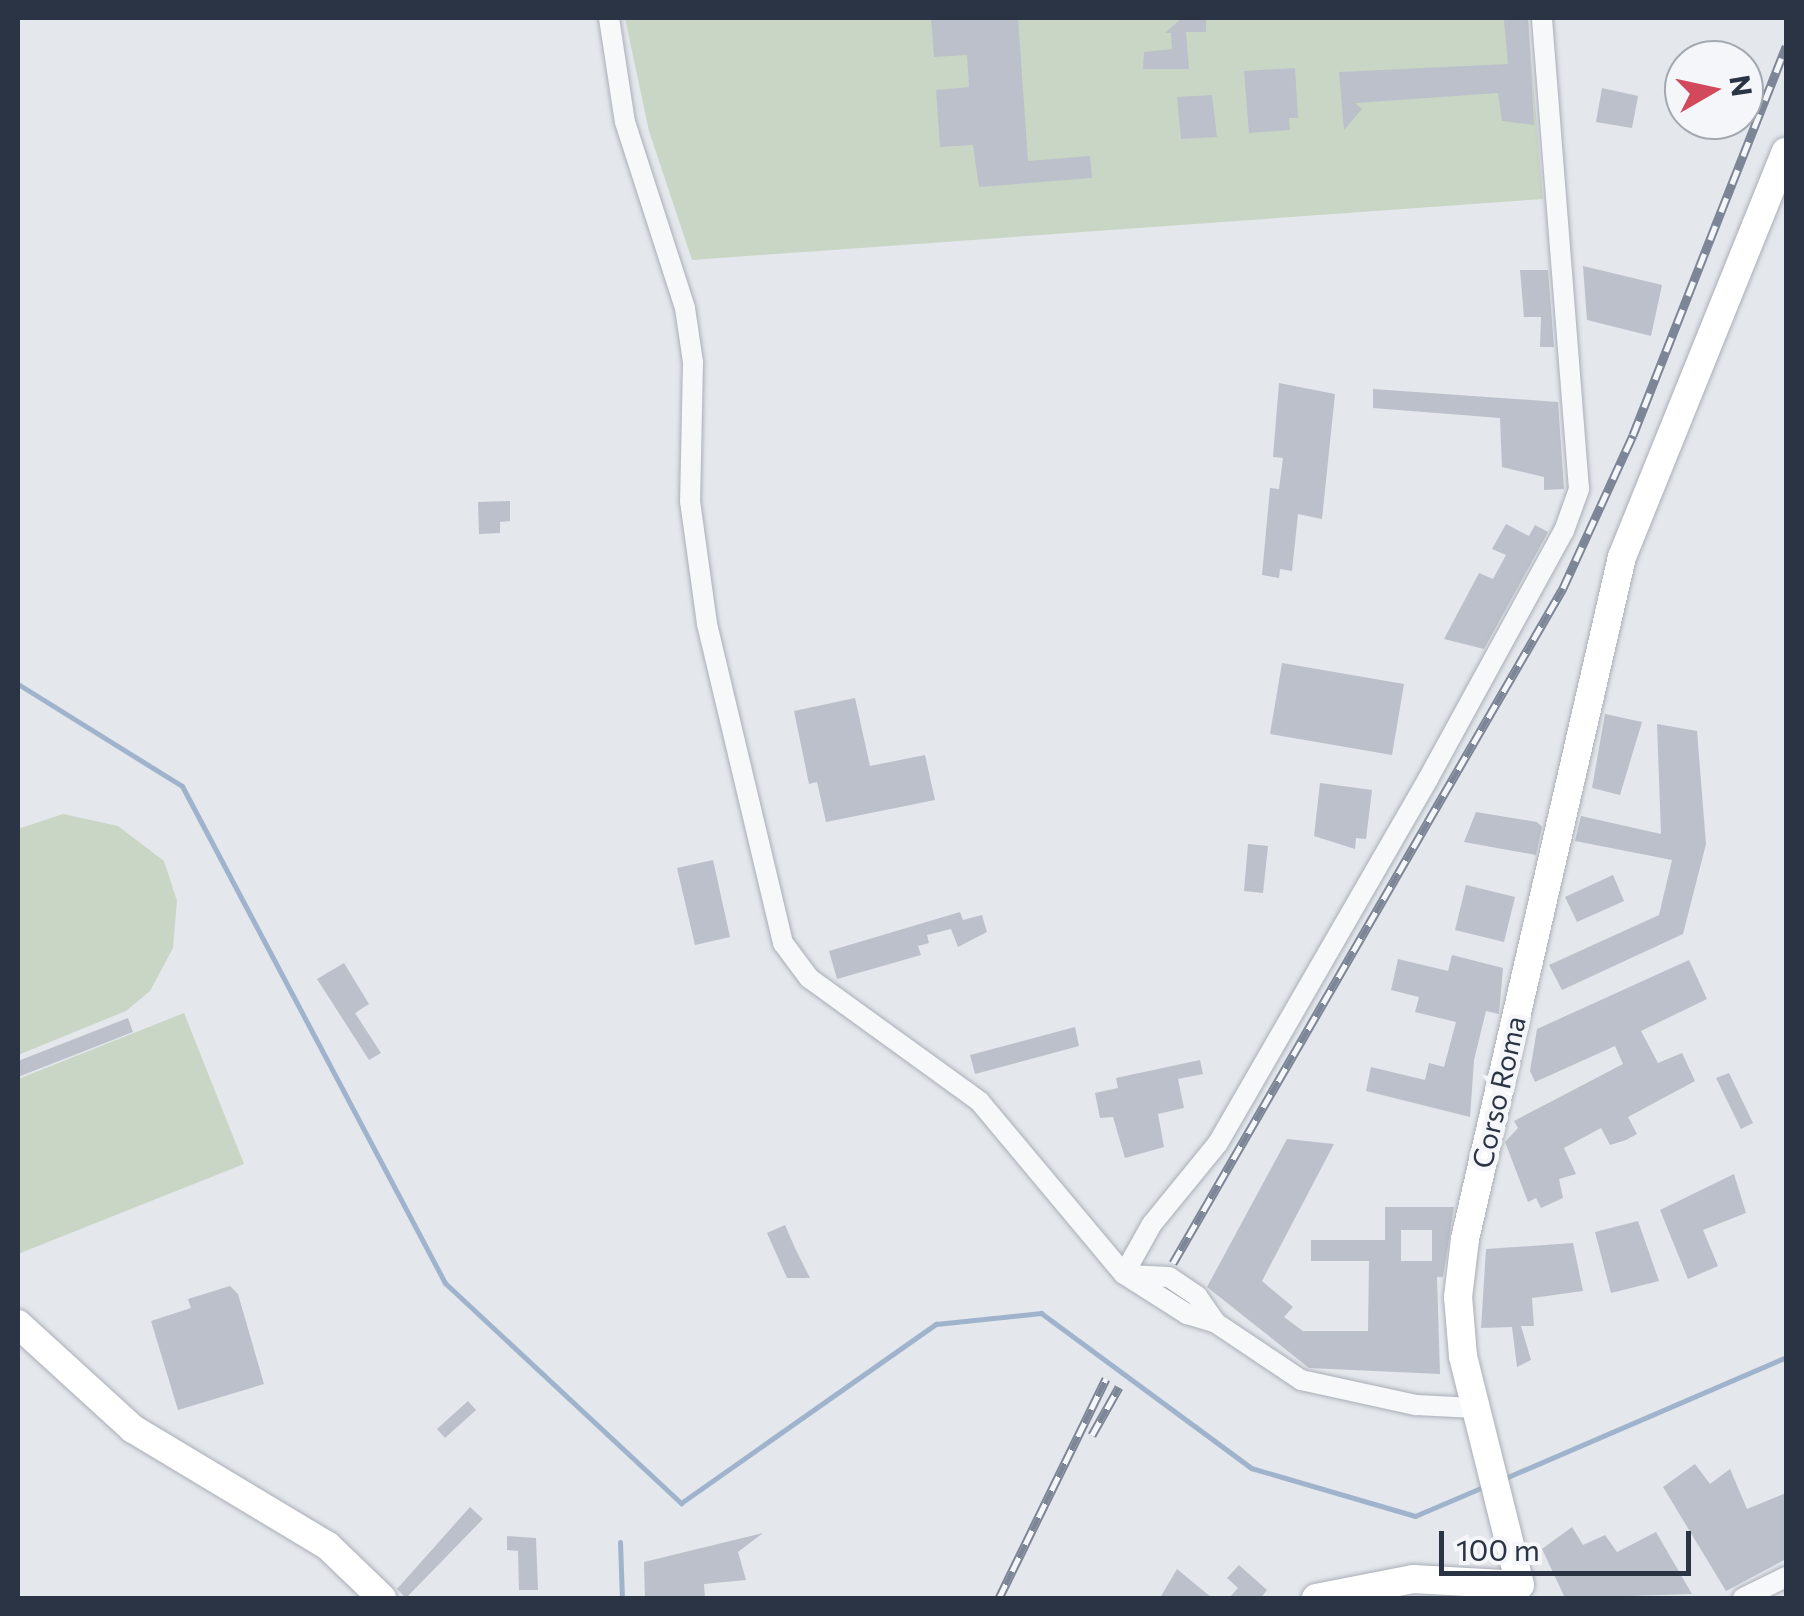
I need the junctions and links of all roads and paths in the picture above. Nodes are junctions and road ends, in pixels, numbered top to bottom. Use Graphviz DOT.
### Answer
graph roads {
  1 [pos="608,18"];
  2 [pos="1542,18"];
  3 [pos="1786,152"];
  4 [pos="1124,1274"];
  5 [pos="18,1324"];
  6 [pos="1475,1408"];
  7 [pos="1786,1577"];
  8 [pos="1521,1592"];
  9 [pos="382,1598"];
  10 [pos="1316,1598"];
  11 [pos="1743,1598"];
  1 -- 4 [label="street"];
  2 -- 4 [label="street"];
  3 -- 6 [label="main road, Corso Roma"];
  4 -- 6 [label="street"];
  5 -- 9 [label="main road"];
  6 -- 8 [label="main road, Corso Roma"];
  7 -- 11 [label="street"];
  8 -- 10 [label="main road"];
}
